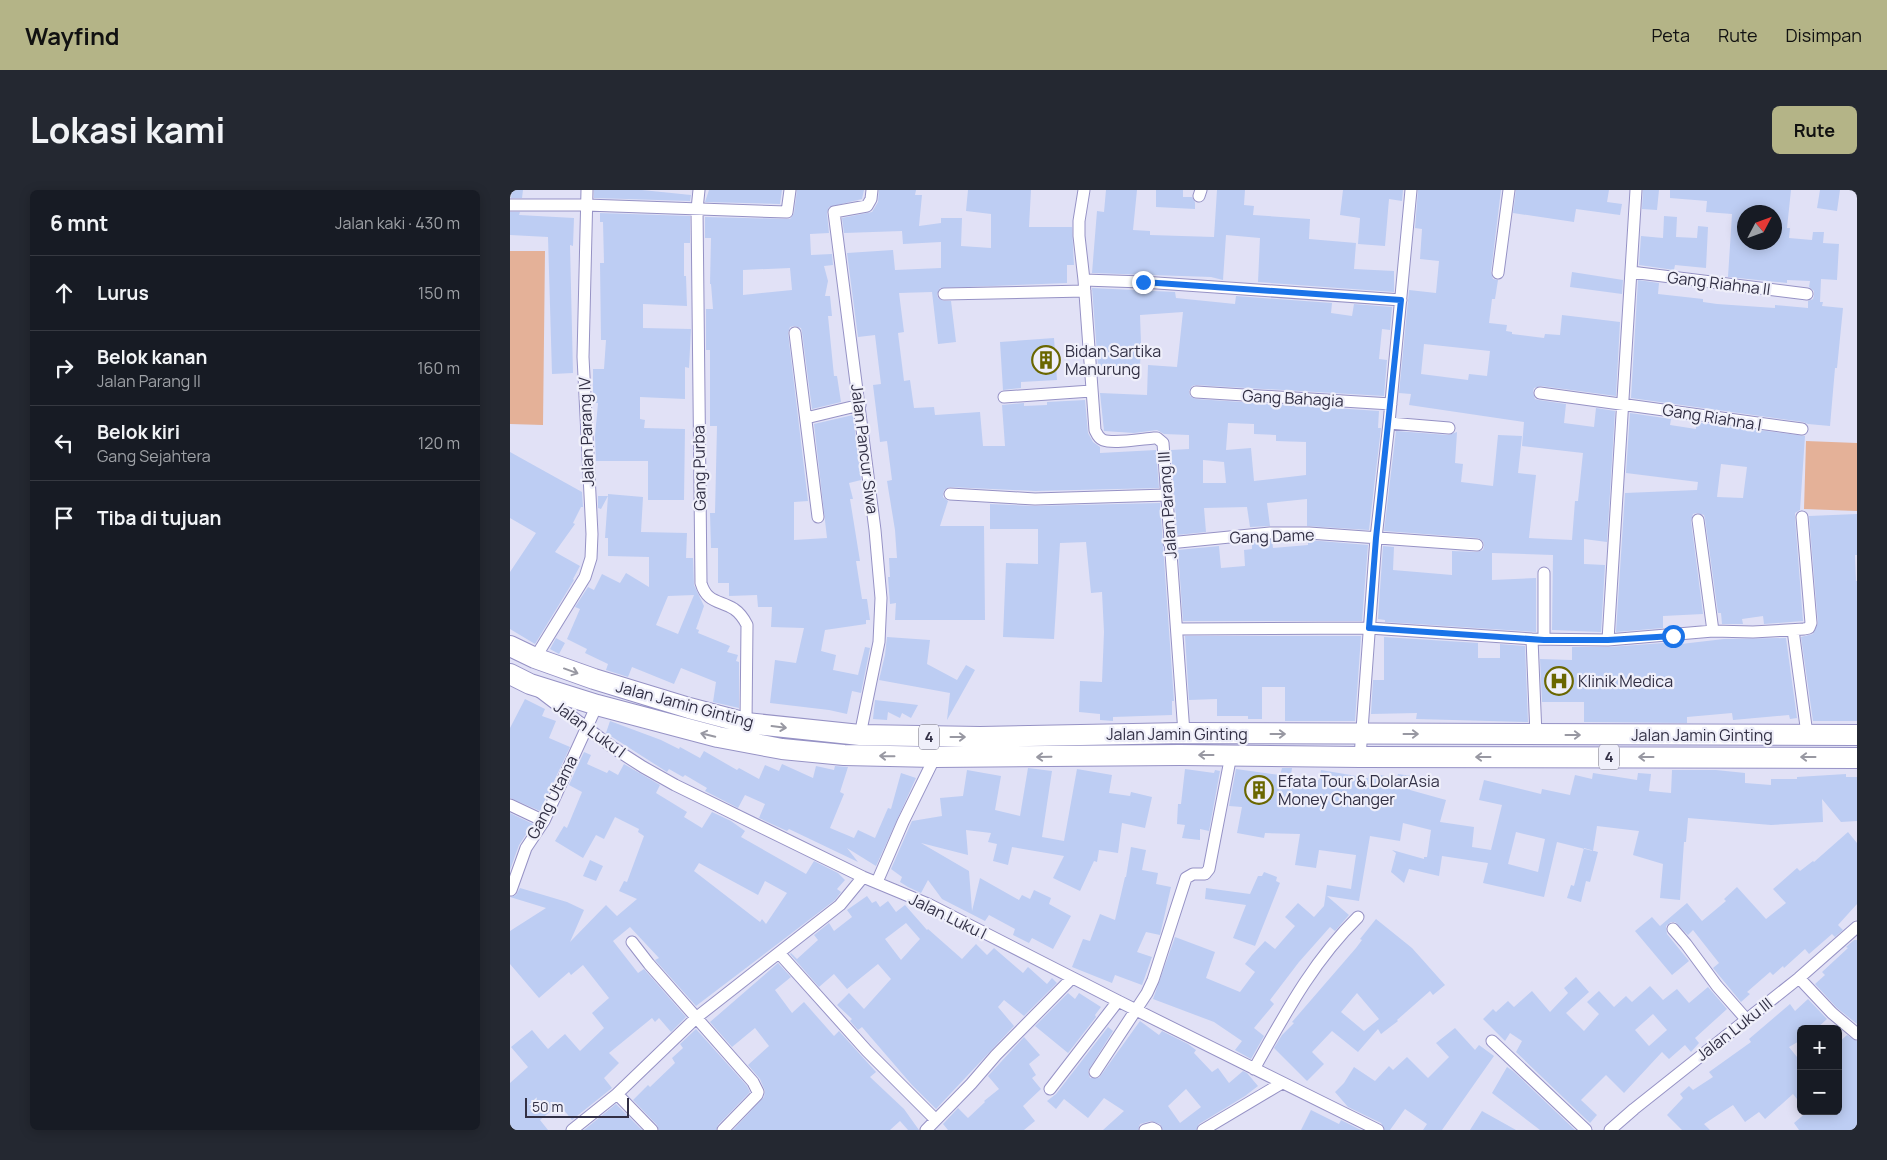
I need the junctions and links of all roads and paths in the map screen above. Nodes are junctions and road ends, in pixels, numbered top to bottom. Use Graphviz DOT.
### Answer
graph roads {
  1 [pos="587,190"];
  2 [pos="700,190"];
  3 [pos="790,190"];
  4 [pos="872,190"];
  5 [pos="1084,190"];
  6 [pos="1411,190"];
  7 [pos="1508,190"];
  8 [pos="1636,190"];
  9 [pos="510,205"];
  10 [pos="586,205"];
  11 [pos="697,209"];
  12 [pos="1631,272"];
  13 [pos="1498,273"];
  14 [pos="1085,286"];
  15 [pos="944,294"];
  16 [pos="1807,294"];
  17 [pos="1401,300"];
  18 [pos="795,333"];
  19 [pos="1091,391"];
  20 [pos="1196,392"];
  21 [pos="1540,393"];
  22 [pos="1004,397"];
  23 [pos="1622,403"];
  24 [pos="1390,404"];
  25 [pos="860,405"];
  26 [pos="806,418"];
  27 [pos="1389,422"];
  28 [pos="1449,428"];
  29 [pos="1802,429"];
  30 [pos="950,494"];
  31 [pos="1167,495"];
  32 [pos="818,517"];
  33 [pos="1802,517"];
  34 [pos="1698,520"];
  35 [pos="1376,538"];
  36 [pos="1169,543"];
  37 [pos="1477,545"];
  38 [pos="1544,573"];
  39 [pos="1369,628"];
  40 [pos="1177,629"];
  41 [pos="1793,630"];
  42 [pos="1713,632"];
  43 [pos="1532,639"];
  44 [pos="1544,640"];
  45 [pos="1608,640"];
  46 [pos="510,646"];
  47 [pos="535,658"];
  48 [pos="510,674"];
  49 [pos="530,684"];
  50 [pos="597,705"];
  51 [pos="746,723"];
  52 [pos="587,728"];
  53 [pos="1184,733"];
  54 [pos="1362,734"];
  55 [pos="1807,734"];
  56 [pos="860,735"];
  57 [pos="1536,735"];
  58 [pos="1857,735"];
  59 [pos="1231,755"];
  60 [pos="935,757"];
  61 [pos="1360,757"];
  62 [pos="1857,758"];
  63 [pos="510,804"];
  64 [pos="544,821"];
  65 [pos="863,877"];
  66 [pos="877,882"];
  67 [pos="511,890"];
  68 [pos="1358,917"];
  69 [pos="1857,927"];
  70 [pos="1673,929"];
  71 [pos="632,942"];
  72 [pos="780,953"];
  73 [pos="1072,978"];
  74 [pos="1799,978"];
  75 [pos="1118,1001"];
  76 [pos="1137,1010"];
  77 [pos="697,1018"];
  78 [pos="1746,1019"];
  79 [pos="1857,1034"];
  80 [pos="1492,1041"];
  81 [pos="1254,1069"];
  82 [pos="1095,1072"];
  83 [pos="1282,1083"];
  84 [pos="1050,1089"];
  85 [pos="617,1094"];
  86 [pos="935,1119"];
  87 [pos="572,1130"];
  88 [pos="652,1130"];
  89 [pos="723,1130"];
  90 [pos="926,1130"];
  91 [pos="1145,1130"];
  92 [pos="1156,1130"];
  93 [pos="1202,1130"];
  94 [pos="1378,1130"];
  95 [pos="1586,1130"];
  96 [pos="1610,1130"];
  1 -- 10 [label="street, Jalan Parang IV"];
  2 -- 11 [label="street, Gang Purba"];
  3 -- 11 [label="street"];
  4 -- 25 [label="street, Jalan Pancur Siwa"];
  5 -- 14 [label="street, Jalan Parang III"];
  6 -- 17 [label="street"];
  7 -- 13 [label="street"];
  8 -- 12 [label="street"];
  9 -- 10 [label="street"];
  10 -- 11 [label="street"];
  10 -- 47 [label="street, Jalan Parang IV"];
  11 -- 51 [label="street, Gang Purba"];
  12 -- 16 [label="street, Gang Riahna II"];
  12 -- 23 [label="street"];
  14 -- 15 [label="street"];
  14 -- 17 [label="street"];
  14 -- 19 [label="street, Jalan Parang III"];
  17 -- 24 [label="street"];
  18 -- 26 [label="street"];
  19 -- 22 [label="street"];
  19 -- 31 [label="street, Jalan Parang III"];
  20 -- 24 [label="street, Gang Bahagia"];
  21 -- 23 [label="street, Gang Riahna I"];
  23 -- 29 [label="street, Gang Riahna I"];
  23 -- 45 [label="street"];
  24 -- 27 [label="street"];
  25 -- 26 [label="street"];
  25 -- 56 [label="street, Jalan Pancur Siwa"];
  26 -- 32 [label="street"];
  27 -- 28 [label="street"];
  27 -- 35 [label="street"];
  30 -- 31 [label="street"];
  31 -- 36 [label="street, Jalan Parang III"];
  33 -- 41 [label="street"];
  34 -- 42 [label="street"];
  35 -- 36 [label="street, Gang Dame"];
  35 -- 37 [label="street, Gang Dame"];
  35 -- 39 [label="street"];
  36 -- 40 [label="street, Jalan Parang III"];
  38 -- 44 [label="street"];
  39 -- 40 [label="street"];
  39 -- 43 [label="street"];
  39 -- 54 [label="street"];
  40 -- 53 [label="street, Jalan Parang III"];
  41 -- 42 [label="street"];
  41 -- 55 [label="street"];
  42 -- 45 [label="street"];
  43 -- 44 [label="street"];
  43 -- 57 [label="street"];
  44 -- 45 [label="street"];
  46 -- 47 [label="highway, Jalan Jamin Ginting / 4"];
  47 -- 51 [label="highway, Jalan Jamin Ginting / 4, one-way"];
  48 -- 49 [label="highway, Jalan Jamin Ginting / 4"];
  49 -- 50 [label="highway, Jalan Jamin Ginting / 4"];
  49 -- 52 [label="street, Jalan Luku I"];
  50 -- 52 [label="street, Gang Utama"];
  60 -- 50 [label="highway, Jalan Jamin Ginting / 4, one-way"];
  51 -- 56 [label="highway, Jalan Jamin Ginting / 4, one-way"];
  52 -- 64 [label="street, Gang Utama"];
  52 -- 65 [label="street, Jalan Luku I"];
  53 -- 54 [label="highway, Jalan Jamin Ginting / 4, one-way"];
  56 -- 53 [label="highway, Jalan Jamin Ginting / 4, one-way"];
  54 -- 57 [label="highway, Jalan Jamin Ginting / 4, one-way"];
  54 -- 61 [label="street"];
  57 -- 55 [label="highway, Jalan Jamin Ginting / 4, one-way"];
  55 -- 58 [label="highway, Jalan Jamin Ginting / 4"];
  59 -- 60 [label="highway, Jalan Jamin Ginting / 4, one-way"];
  59 -- 61 [label="highway, Jalan Jamin Ginting / 4"];
  59 -- 76 [label="street"];
  60 -- 66 [label="street"];
  62 -- 61 [label="highway, Jalan Jamin Ginting / 4, one-way"];
  63 -- 64 [label="street"];
  64 -- 67 [label="street, Gang Utama"];
  65 -- 66 [label="street, Jalan Luku I"];
  65 -- 72 [label="street"];
  66 -- 73 [label="street, Jalan Luku I"];
  68 -- 81 [label="street"];
  69 -- 74 [label="street, Jalan Luku III"];
  70 -- 78 [label="street"];
  71 -- 77 [label="street"];
  72 -- 77 [label="street"];
  72 -- 86 [label="street"];
  73 -- 75 [label="street, Jalan Luku I"];
  73 -- 86 [label="street"];
  74 -- 78 [label="street, Jalan Luku III"];
  74 -- 79 [label="street"];
  75 -- 76 [label="street, Jalan Luku I"];
  75 -- 84 [label="street"];
  76 -- 81 [label="street, Jalan Luku I"];
  76 -- 82 [label="street"];
  77 -- 85 [label="street"];
  77 -- 89 [label="street"];
  78 -- 96 [label="street, Jalan Luku III"];
  80 -- 95 [label="street"];
  81 -- 83 [label="street, Jalan Luku I"];
  83 -- 93 [label="street"];
  83 -- 94 [label="street, Jalan Luku I"];
  85 -- 87 [label="street"];
  85 -- 88 [label="street"];
  86 -- 90 [label="street"];
  91 -- 92 [label="street"];
}
